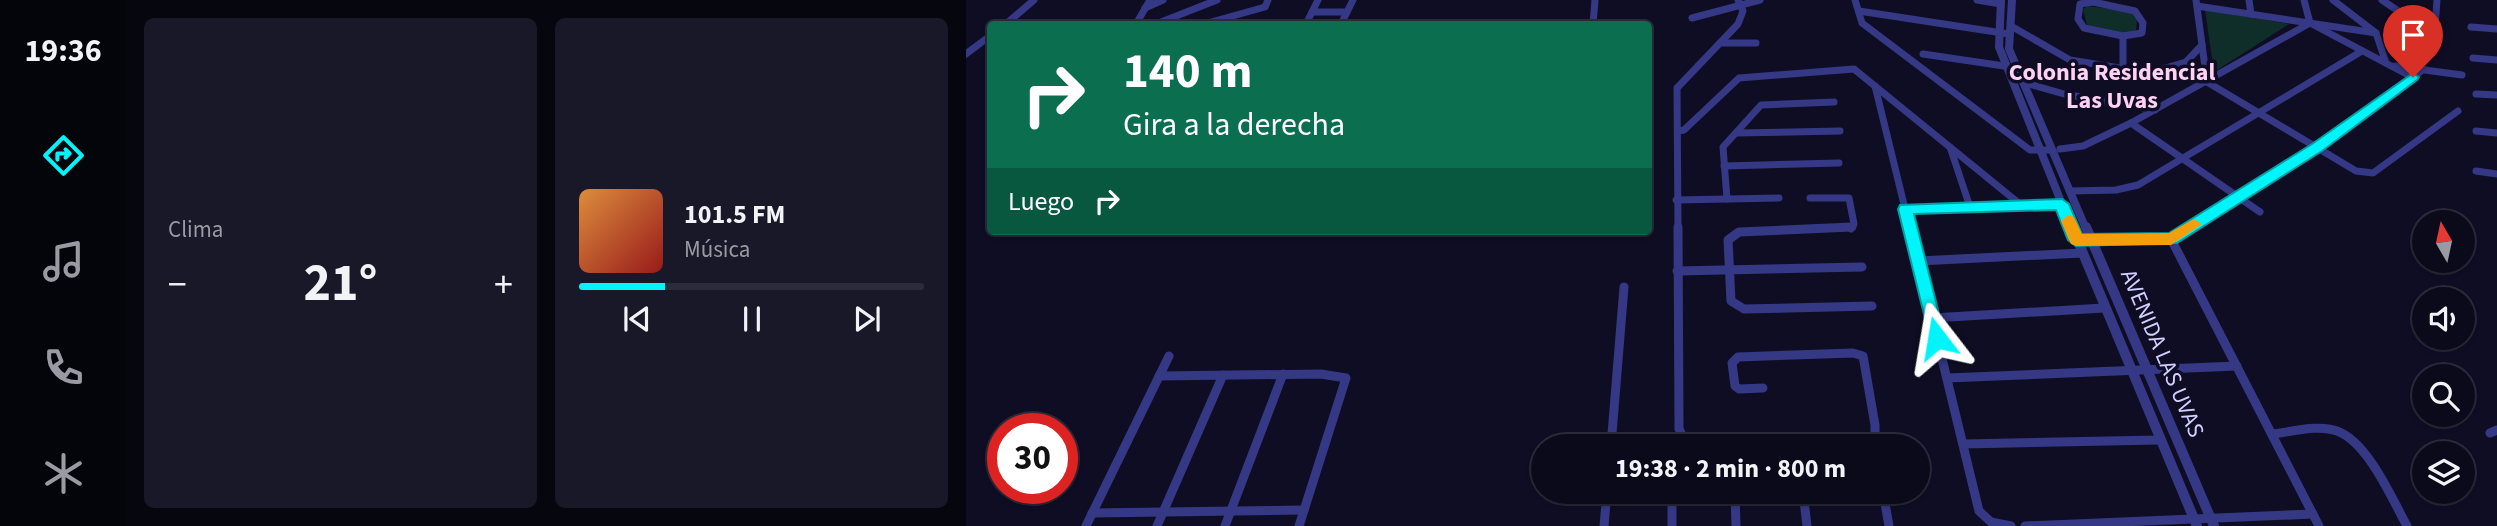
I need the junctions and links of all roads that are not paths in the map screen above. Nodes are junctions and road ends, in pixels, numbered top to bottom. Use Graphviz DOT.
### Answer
graph roads {
  1 [pos="1034,0"];
  2 [pos="1150,0"];
  3 [pos="1163,0"];
  4 [pos="1217,0"];
  5 [pos="1268,0"];
  6 [pos="1318,0"];
  7 [pos="1353,0"];
  8 [pos="1595,0"];
  9 [pos="1760,0"];
  10 [pos="1855,0"];
  11 [pos="1977,0"];
  12 [pos="2012,0"];
  13 [pos="2249,0"];
  14 [pos="2304,0"];
  15 [pos="2333,0"];
  16 [pos="2382,0"];
  17 [pos="2437,0"];
  18 [pos="2086,1"];
  19 [pos="2001,2"];
  20 [pos="1740,3"];
  21 [pos="2197,3"];
  22 [pos="1145,8"];
  23 [pos="1859,11"];
  24 [pos="1312,12"];
  25 [pos="1347,12"];
  26 [pos="2252,14"];
  27 [pos="1692,18"];
  28 [pos="1010,21"];
  29 [pos="1138,21"];
  30 [pos="1164,21"];
  31 [pos="1215,21"];
  32 [pos="1308,21"];
  33 [pos="1342,21"];
  34 [pos="1593,21"];
  35 [pos="2310,23"];
  36 [pos="2435,27"];
  37 [pos="2471,27"];
  38 [pos="2497,29"];
  39 [pos="2006,31"];
  40 [pos="2376,33"];
  41 [pos="2123,36"];
  42 [pos="987,38"];
  43 [pos="2434,41"];
  44 [pos="1722,43"];
  45 [pos="1756,43"];
  46 [pos="2202,46"];
  47 [pos="2362,51"];
  48 [pos="966,54"];
  49 [pos="1923,54"];
  50 [pos="2473,58"];
  51 [pos="2497,60"];
  52 [pos="2389,64"];
  53 [pos="2004,66"];
  54 [pos="2123,69"];
  55 [pos="2424,69"];
  56 [pos="2145,72"];
  57 [pos="2462,75"];
  58 [pos="2413,77"];
  59 [pos="2022,82"];
  60 [pos="2207,82"];
  61 [pos="1875,86"];
  62 [pos="2476,94"];
  63 [pos="2497,95"];
  64 [pos="1834,102"];
  65 [pos="2155,110"];
  66 [pos="2458,111"];
  67 [pos="2259,113"];
  68 [pos="2131,123"];
  69 [pos="1678,131"];
  70 [pos="1840,131"];
  71 [pos="2476,131"];
  72 [pos="1736,133"];
  73 [pos="2497,133"];
  74 [pos="1950,147"];
  75 [pos="2317,148"];
  76 [pos="2039,150"];
  77 [pos="2056,150"];
  78 [pos="2183,158"];
  79 [pos="1839,163"];
  80 [pos="1724,166"];
  81 [pos="2476,171"];
  82 [pos="2497,174"];
  83 [pos="2070,191"];
  84 [pos="2238,197"];
  85 [pos="1779,198"];
  86 [pos="1810,198"];
  87 [pos="1727,199"];
  88 [pos="1676,200"];
  89 [pos="2062,204"];
  90 [pos="2021,205"];
  91 [pos="1970,207"];
  92 [pos="1905,209"];
  93 [pos="2260,212"];
  94 [pos="2171,239"];
  95 [pos="2076,240"];
  96 [pos="2092,240"];
  97 [pos="2082,253"];
  98 [pos="1918,261"];
  99 [pos="1862,267"];
  100 [pos="1728,270"];
  101 [pos="1677,271"];
  102 [pos="1624,287"];
  103 [pos="1872,306"];
  104 [pos="2104,308"];
  105 [pos="1932,318"];
  106 [pos="1169,356"];
  107 [pos="2237,366"];
  108 [pos="2147,370"];
  109 [pos="2130,371"];
  110 [pos="1283,374"];
  111 [pos="1223,375"];
  112 [pos="1159,376"];
  113 [pos="1947,378"];
  114 [pos="1763,388"];
  115 [pos="1612,434"];
  116 [pos="1682,434"];
  117 [pos="1875,434"];
  118 [pos="2272,434"];
  119 [pos="2159,440"];
  120 [pos="1963,444"];
  121 [pos="1606,504"];
  122 [pos="1672,504"];
  123 [pos="1735,504"];
  124 [pos="1804,504"];
  125 [pos="1885,504"];
  126 [pos="1304,510"];
  127 [pos="1231,511"];
  128 [pos="1163,512"];
  129 [pos="1092,513"];
  130 [pos="2313,514"];
  131 [pos="2213,522"];
  132 [pos="2195,523"];
  133 [pos="1086,526"];
  134 [pos="1157,526"];
  135 [pos="1225,526"];
  136 [pos="1299,526"];
  137 [pos="1604,526"];
  138 [pos="1672,526"];
  139 [pos="1736,526"];
  140 [pos="1807,526"];
  141 [pos="1889,526"];
  142 [pos="2011,526"];
  143 [pos="2025,526"];
  144 [pos="2319,526"];
  145 [pos="2407,526"];
  1 -- 28 [label="street"];
  2 -- 22 [label="street"];
  3 -- 22 [label="street"];
  4 -- 30 [label="street"];
  5 -- 31 [label="street"];
  6 -- 24 [label="street"];
  7 -- 25 [label="street"];
  8 -- 34 [label="street"];
  9 -- 20 [label="street"];
  10 -- 23 [label="street"];
  11 -- 19 [label="street"];
  12 -- 39 [label="street, AVENIDA LAS UVAS"];
  13 -- 26 [label="street"];
  14 -- 35 [label="street"];
  15 -- 40 [label="street"];
  16 -- 36 [label="street"];
  17 -- 36 [label="street"];
  18 -- 41 [label="street"];
  18 -- 41 [label="street"];
  19 -- 39 [label="street, AVENIDA LAS UVAS"];
  20 -- 27 [label="street"];
  20 -- 44 [label="street"];
  21 -- 26 [label="street"];
  21 -- 46 [label="street"];
  22 -- 29 [label="street"];
  23 -- 39 [label="street"];
  23 -- 76 [label="street"];
  24 -- 25 [label="street"];
  24 -- 32 [label="street"];
  25 -- 33 [label="street"];
  26 -- 35 [label="street"];
  35 -- 40 [label="street"];
  35 -- 47 [label="street"];
  35 -- 60 [label="street"];
  36 -- 43 [label="street"];
  37 -- 38 [label="street"];
  39 -- 53 [label="street, AVENIDA LAS UVAS"];
  39 -- 54 [label="street"];
  39 -- 59 [label="street, AVENIDA LAS UVAS"];
  40 -- 52 [label="street"];
  41 -- 54 [label="street"];
  42 -- 48 [label="street"];
  44 -- 45 [label="street"];
  44 -- 69 [label="street"];
  46 -- 56 [label="street"];
  46 -- 60 [label="street"];
  47 -- 52 [label="street"];
  47 -- 67 [label="street"];
  49 -- 53 [label="street"];
  50 -- 51 [label="street"];
  52 -- 55 [label="street"];
  52 -- 58 [label="street"];
  53 -- 76 [label="street, AVENIDA LAS UVAS"];
  54 -- 56 [label="street"];
  55 -- 57 [label="street"];
  55 -- 58 [label="street"];
  56 -- 60 [label="street"];
  58 -- 75 [label="street"];
  59 -- 65 [label="street"];
  59 -- 77 [label="street, AVENIDA LAS UVAS"];
  60 -- 65 [label="street"];
  60 -- 67 [label="street"];
  61 -- 69 [label="street"];
  61 -- 74 [label="street"];
  61 -- 92 [label="street"];
  62 -- 63 [label="street"];
  64 -- 72 [label="street"];
  65 -- 68 [label="street"];
  66 -- 75 [label="street"];
  67 -- 75 [label="street"];
  67 -- 78 [label="street"];
  68 -- 77 [label="street"];
  68 -- 78 [label="street"];
  69 -- 88 [label="street"];
  70 -- 72 [label="street"];
  71 -- 73 [label="street"];
  72 -- 80 [label="street"];
  74 -- 90 [label="street"];
  74 -- 91 [label="street"];
  75 -- 84 [label="street"];
  76 -- 77 [label="street"];
  76 -- 89 [label="street, AVENIDA LAS UVAS"];
  77 -- 83 [label="street, AVENIDA LAS UVAS"];
  78 -- 83 [label="street"];
  78 -- 84 [label="street"];
  79 -- 80 [label="street"];
  80 -- 87 [label="street"];
  81 -- 82 [label="street"];
  83 -- 96 [label="street, AVENIDA LAS UVAS"];
  84 -- 93 [label="street"];
  84 -- 94 [label="street"];
  85 -- 87 [label="street"];
  86 -- 100 [label="street"];
  87 -- 88 [label="street"];
  88 -- 101 [label="street"];
  89 -- 90 [label="street"];
  89 -- 95 [label="street, AVENIDA LAS UVAS"];
  90 -- 91 [label="street"];
  91 -- 92 [label="street"];
  92 -- 98 [label="street"];
  94 -- 96 [label="street"];
  94 -- 107 [label="street"];
  95 -- 96 [label="street"];
  95 -- 97 [label="street, AVENIDA LAS UVAS"];
  96 -- 108 [label="street, AVENIDA LAS UVAS"];
  97 -- 98 [label="street"];
  97 -- 104 [label="street, AVENIDA LAS UVAS"];
  98 -- 105 [label="street"];
  99 -- 100 [label="street"];
  100 -- 101 [label="street"];
  100 -- 103 [label="street"];
  101 -- 116 [label="street"];
  102 -- 115 [label="street"];
  104 -- 105 [label="street"];
  104 -- 109 [label="street, AVENIDA LAS UVAS"];
  105 -- 113 [label="street"];
  106 -- 112 [label="street"];
  107 -- 108 [label="street"];
  107 -- 118 [label="street"];
  108 -- 109 [label="street"];
  108 -- 131 [label="street, AVENIDA LAS UVAS"];
  109 -- 113 [label="street"];
  109 -- 119 [label="street, AVENIDA LAS UVAS"];
  110 -- 111 [label="street"];
  110 -- 126 [label="street"];
  110 -- 127 [label="street"];
  111 -- 112 [label="street"];
  111 -- 128 [label="street"];
  112 -- 129 [label="street"];
  113 -- 120 [label="street"];
  114 -- 117 [label="street"];
  118 -- 130 [label="street"];
  118 -- 145 [label="street"];
  119 -- 120 [label="street"];
  119 -- 132 [label="street, AVENIDA LAS UVAS"];
  120 -- 142 [label="street"];
  121 -- 137 [label="street"];
  122 -- 138 [label="street"];
  123 -- 139 [label="street"];
  124 -- 140 [label="street"];
  125 -- 141 [label="street"];
  126 -- 127 [label="street"];
  126 -- 136 [label="street"];
  127 -- 128 [label="street"];
  127 -- 135 [label="street"];
  128 -- 129 [label="street"];
  128 -- 134 [label="street"];
  129 -- 133 [label="street"];
  130 -- 131 [label="street"];
  130 -- 144 [label="street"];
  131 -- 132 [label="street"];
  132 -- 143 [label="street"];
}
